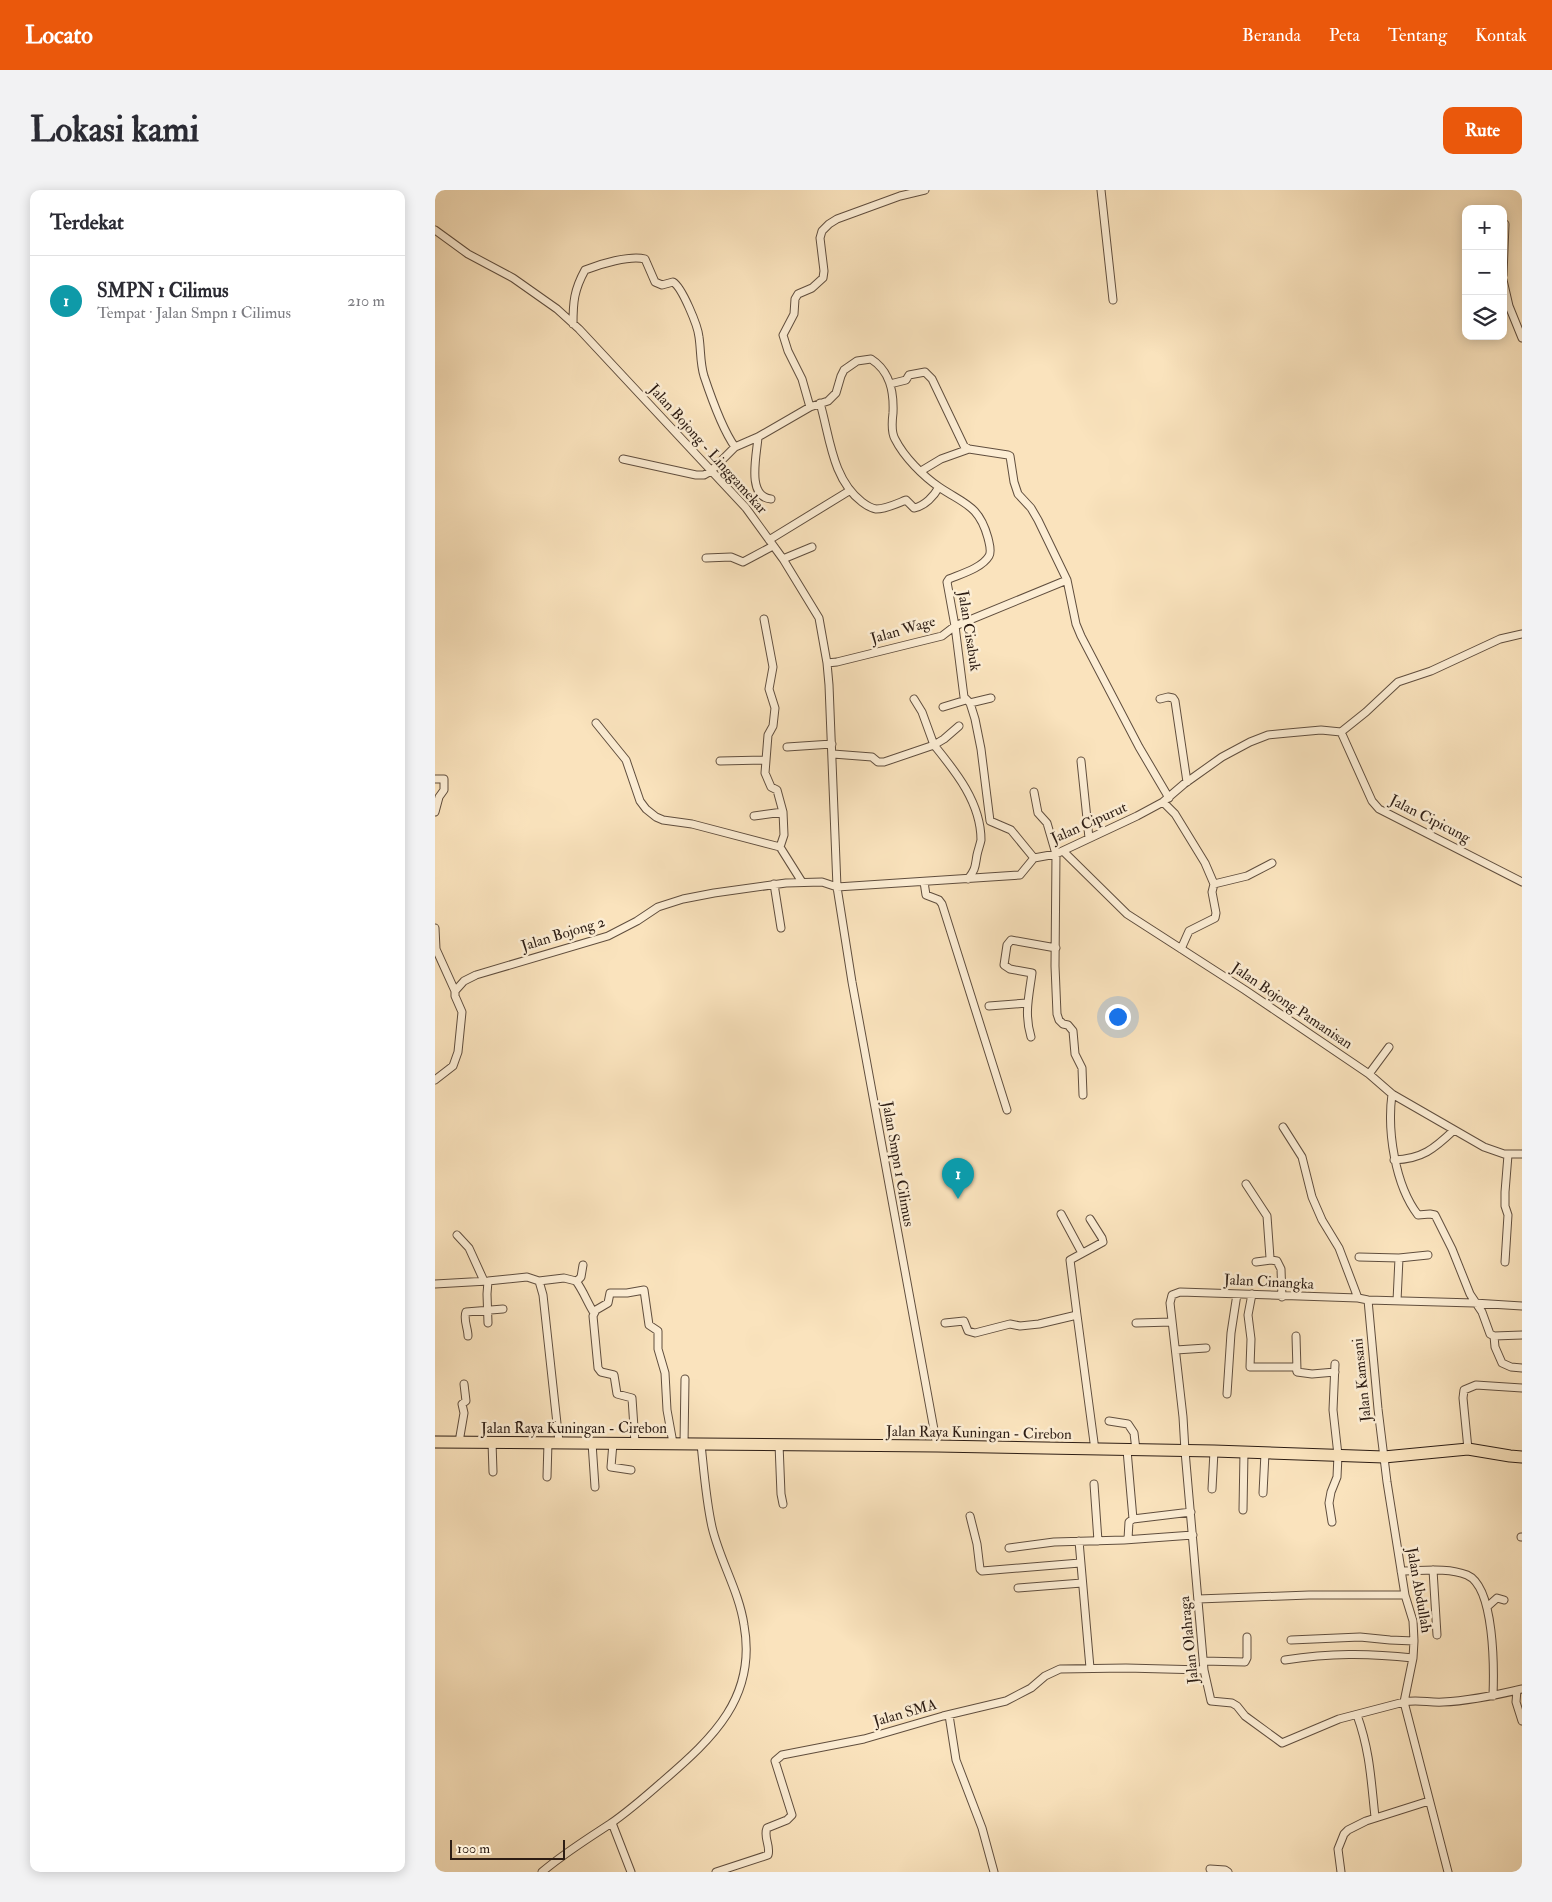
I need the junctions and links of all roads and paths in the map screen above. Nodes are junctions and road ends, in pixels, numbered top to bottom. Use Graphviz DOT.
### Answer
graph roads {
  1 [pos="925,190"];
  2 [pos="1101,190"];
  3 [pos="435,230"];
  4 [pos="1506,295"];
  5 [pos="1113,300"];
  6 [pos="573,324"];
  7 [pos="1522,338"];
  8 [pos="890,384"];
  9 [pos="820,403"];
  10 [pos="810,407"];
  11 [pos="758,437"];
  12 [pos="735,447"];
  13 [pos="969,449"];
  14 [pos="623,459"];
  15 [pos="711,471"];
  16 [pos="921,471"];
  17 [pos="939,487"];
  18 [pos="849,491"];
  19 [pos="771,499"];
  20 [pos="771,543"];
  21 [pos="812,547"];
  22 [pos="706,558"];
  23 [pos="783,559"];
  24 [pos="1067,580"];
  25 [pos="765,619"];
  26 [pos="955,626"];
  27 [pos="1522,634"];
  28 [pos="827,663"];
  29 [pos="991,698"];
  30 [pos="914,699"];
  31 [pos="1160,699"];
  32 [pos="968,702"];
  33 [pos="943,707"];
  34 [pos="596,723"];
  35 [pos="959,726"];
  36 [pos="1341,732"];
  37 [pos="832,744"];
  38 [pos="934,745"];
  39 [pos="787,748"];
  40 [pos="833,754"];
  41 [pos="765,760"];
  42 [pos="720,761"];
  43 [pos="1081,761"];
  44 [pos="435,779"];
  45 [pos="1187,782"];
  46 [pos="1034,792"];
  47 [pos="1166,800"];
  48 [pos="435,812"];
  49 [pos="783,812"];
  50 [pos="754,816"];
  51 [pos="1089,838"];
  52 [pos="780,848"];
  53 [pos="1059,852"];
  54 [pos="1033,858"];
  55 [pos="1272,863"];
  56 [pos="968,880"];
  57 [pos="802,882"];
  58 [pos="924,882"];
  59 [pos="1522,882"];
  60 [pos="774,884"];
  61 [pos="1214,884"];
  62 [pos="837,887"];
  63 [pos="435,928"];
  64 [pos="781,928"];
  65 [pos="1056,948"];
  66 [pos="1181,949"];
  67 [pos="455,991"];
  68 [pos="1027,1003"];
  69 [pos="989,1006"];
  70 [pos="1031,1037"];
  71 [pos="1389,1047"];
  72 [pos="435,1069"];
  73 [pos="1369,1074"];
  74 [pos="437,1079"];
  75 [pos="1392,1094"];
  76 [pos="1083,1095"];
  77 [pos="1007,1110"];
  78 [pos="1283,1127"];
  79 [pos="1454,1130"];
  80 [pos="1522,1154"];
  81 [pos="1508,1155"];
  82 [pos="1394,1160"];
  83 [pos="1246,1184"];
  84 [pos="1061,1214"];
  85 [pos="1090,1219"];
  86 [pos="457,1235"];
  87 [pos="1081,1253"];
  88 [pos="1428,1256"];
  89 [pos="1359,1257"];
  90 [pos="1399,1258"];
  91 [pos="1271,1260"];
  92 [pos="1256,1262"];
  93 [pos="1505,1262"];
  94 [pos="583,1264"];
  95 [pos="486,1281"];
  96 [pos="539,1281"];
  97 [pos="575,1281"];
  98 [pos="435,1284"];
  99 [pos="1237,1294"];
  100 [pos="1252,1294"];
  101 [pos="1282,1296"];
  102 [pos="1358,1298"];
  103 [pos="1368,1300"];
  104 [pos="1397,1301"];
  105 [pos="1474,1303"];
  106 [pos="1522,1306"];
  107 [pos="503,1309"];
  108 [pos="487,1310"];
  109 [pos="594,1313"];
  110 [pos="1077,1315"];
  111 [pos="1172,1322"];
  112 [pos="488,1323"];
  113 [pos="945,1323"];
  114 [pos="1136,1323"];
  115 [pos="1522,1335"];
  116 [pos="468,1336"];
  117 [pos="1296,1336"];
  118 [pos="1494,1336"];
  119 [pos="1206,1348"];
  120 [pos="1176,1350"];
  121 [pos="1522,1368"];
  122 [pos="1297,1372"];
  123 [pos="685,1379"];
  124 [pos="464,1384"];
  125 [pos="1522,1388"];
  126 [pos="1227,1394"];
  127 [pos="1109,1420"];
  128 [pos="435,1442"];
  129 [pos="459,1442"];
  130 [pos="492,1442"];
  131 [pos="554,1442"];
  132 [pos="613,1443"];
  133 [pos="635,1443"];
  134 [pos="592,1444"];
  135 [pos="679,1444"];
  136 [pos="701,1444"];
  137 [pos="779,1444"];
  138 [pos="937,1446"];
  139 [pos="1469,1449"];
  140 [pos="1095,1450"];
  141 [pos="1132,1450"];
  142 [pos="1185,1451"];
  143 [pos="1214,1451"];
  144 [pos="1245,1452"];
  145 [pos="1265,1453"];
  146 [pos="1337,1455"];
  147 [pos="1385,1457"];
  148 [pos="1522,1457"];
  149 [pos="631,1470"];
  150 [pos="493,1472"];
  151 [pos="547,1477"];
  152 [pos="1094,1484"];
  153 [pos="595,1487"];
  154 [pos="1212,1489"];
  155 [pos="1263,1493"];
  156 [pos="783,1504"];
  157 [pos="1243,1510"];
  158 [pos="1191,1512"];
  159 [pos="970,1516"];
  160 [pos="1133,1519"];
  161 [pos="1332,1522"];
  162 [pos="1193,1535"];
  163 [pos="1128,1540"];
  164 [pos="1079,1541"];
  165 [pos="1098,1541"];
  166 [pos="1009,1548"];
  167 [pos="1080,1563"];
  168 [pos="1433,1570"];
  169 [pos="1401,1571"];
  170 [pos="1082,1583"];
  171 [pos="1018,1588"];
  172 [pos="1405,1595"];
  173 [pos="1198,1599"];
  174 [pos="1504,1600"];
  175 [pos="1487,1606"];
  176 [pos="1437,1635"];
  177 [pos="1247,1637"];
  178 [pos="1291,1640"];
  179 [pos="1415,1641"];
  180 [pos="1413,1658"];
  181 [pos="1285,1660"];
  182 [pos="1203,1661"];
  183 [pos="1089,1668"];
  184 [pos="1204,1670"];
  185 [pos="1520,1689"];
  186 [pos="1493,1696"];
  187 [pos="1404,1702"];
  188 [pos="949,1715"];
  189 [pos="1357,1715"];
  190 [pos="1522,1720"];
  191 [pos="1429,1801"];
  192 [pos="1375,1817"];
  193 [pos="612,1822"];
  194 [pos="1210,1869"];
  195 [pos="542,1872"];
  196 [pos="631,1872"];
  197 [pos="715,1872"];
  198 [pos="994,1872"];
  199 [pos="1228,1872"];
  200 [pos="1341,1872"];
  201 [pos="1448,1872"];
  1 -- 10 [label="street"];
  2 -- 5 [label="street"];
  3 -- 6 [label="street, Jalan Bojong - Linggamekar"];
  4 -- 7 [label="street"];
  6 -- 12 [label="street"];
  6 -- 15 [label="street, Jalan Bojong - Linggamekar"];
  8 -- 9 [label="street, Jalan Cisabuk"];
  8 -- 13 [label="street"];
  8 -- 16 [label="street, Jalan Cisabuk"];
  9 -- 10 [label="street, Jalan Cisabuk"];
  9 -- 18 [label="street"];
  10 -- 11 [label="street, Jalan Cisabuk"];
  11 -- 12 [label="street, Jalan Cisabuk"];
  11 -- 19 [label="street"];
  12 -- 15 [label="street"];
  13 -- 16 [label="street"];
  13 -- 24 [label="street"];
  14 -- 15 [label="street"];
  15 -- 20 [label="street, Jalan Bojong - Linggamekar"];
  16 -- 17 [label="street, Jalan Cisabuk"];
  17 -- 18 [label="street"];
  17 -- 26 [label="street, Jalan Cisabuk"];
  18 -- 20 [label="street"];
  20 -- 22 [label="street"];
  20 -- 23 [label="street, Jalan Bojong - Linggamekar"];
  21 -- 23 [label="street"];
  23 -- 28 [label="street, Jalan Bojong - Linggamekar"];
  24 -- 26 [label="street, Jalan Wage"];
  24 -- 47 [label="street"];
  25 -- 41 [label="street"];
  26 -- 28 [label="street, Jalan Wage"];
  26 -- 32 [label="street, Jalan Cisabuk"];
  27 -- 36 [label="street"];
  28 -- 37 [label="street, Jalan Bojong - Linggamekar"];
  29 -- 32 [label="street"];
  30 -- 38 [label="street"];
  31 -- 45 [label="street"];
  32 -- 33 [label="street"];
  32 -- 54 [label="street, Jalan Cisabuk"];
  34 -- 52 [label="street"];
  35 -- 38 [label="street"];
  36 -- 45 [label="street, Jalan Cipurut"];
  36 -- 59 [label="street, Jalan Cipicung"];
  37 -- 39 [label="street"];
  37 -- 40 [label="street, Jalan Bojong - Linggamekar"];
  38 -- 40 [label="street"];
  38 -- 56 [label="street"];
  40 -- 62 [label="street, Jalan Bojong - Linggamekar"];
  41 -- 42 [label="street"];
  41 -- 49 [label="street"];
  43 -- 51 [label="street"];
  44 -- 48 [label="street"];
  45 -- 47 [label="street, Jalan Cipurut"];
  46 -- 53 [label="street"];
  47 -- 51 [label="street, Jalan Cipurut"];
  47 -- 61 [label="street"];
  49 -- 50 [label="street"];
  49 -- 52 [label="street"];
  51 -- 53 [label="street, Jalan Cipurut"];
  52 -- 57 [label="street"];
  53 -- 54 [label="street, Jalan Cipurut"];
  53 -- 65 [label="street"];
  53 -- 66 [label="street, Jalan Bojong Pamanisan"];
  54 -- 56 [label="street"];
  55 -- 61 [label="street"];
  56 -- 58 [label="street"];
  57 -- 60 [label="street, Jalan Bojong 2"];
  57 -- 62 [label="street, Jalan Bojong 2"];
  58 -- 62 [label="street"];
  58 -- 77 [label="street"];
  60 -- 64 [label="street"];
  60 -- 67 [label="street, Jalan Bojong 2"];
  61 -- 66 [label="street"];
  62 -- 138 [label="street, Jalan Smpn 1 Cilimus"];
  63 -- 67 [label="street"];
  65 -- 68 [label="street"];
  65 -- 76 [label="street"];
  66 -- 73 [label="street, Jalan Bojong Pamanisan"];
  67 -- 74 [label="street"];
  68 -- 69 [label="street"];
  68 -- 70 [label="street"];
  71 -- 73 [label="street"];
  72 -- 74 [label="street"];
  73 -- 75 [label="street, Jalan Bojong Pamanisan"];
  75 -- 79 [label="street, Jalan Bojong Pamanisan"];
  75 -- 82 [label="street"];
  78 -- 102 [label="street"];
  79 -- 81 [label="street, Jalan Bojong Pamanisan"];
  79 -- 82 [label="street"];
  80 -- 81 [label="street, Jalan Bojong Pamanisan"];
  81 -- 93 [label="street"];
  82 -- 105 [label="street"];
  83 -- 91 [label="street"];
  84 -- 87 [label="street"];
  85 -- 87 [label="street"];
  86 -- 95 [label="street"];
  87 -- 110 [label="street"];
  88 -- 90 [label="street"];
  89 -- 90 [label="street"];
  90 -- 104 [label="street"];
  91 -- 92 [label="street"];
  91 -- 101 [label="street"];
  94 -- 97 [label="street"];
  95 -- 96 [label="street"];
  95 -- 98 [label="street"];
  95 -- 108 [label="street"];
  96 -- 97 [label="street"];
  96 -- 131 [label="street"];
  97 -- 109 [label="street"];
  99 -- 100 [label="street, Jalan Cinangka"];
  99 -- 111 [label="street, Jalan Cinangka"];
  99 -- 126 [label="street"];
  100 -- 101 [label="street, Jalan Cinangka"];
  100 -- 122 [label="street"];
  101 -- 102 [label="street, Jalan Cinangka"];
  102 -- 103 [label="street, Jalan Cinangka"];
  103 -- 104 [label="street, Jalan Cinangka"];
  103 -- 147 [label="street, Jalan Kamsani"];
  104 -- 105 [label="street, Jalan Cinangka"];
  105 -- 106 [label="street, Jalan Cinangka"];
  105 -- 118 [label="street"];
  107 -- 108 [label="street"];
  108 -- 112 [label="street"];
  108 -- 116 [label="street"];
  109 -- 133 [label="street"];
  109 -- 135 [label="street"];
  110 -- 113 [label="street"];
  110 -- 140 [label="street"];
  111 -- 114 [label="street"];
  111 -- 120 [label="street, Jalan Cinangka"];
  115 -- 118 [label="street"];
  117 -- 122 [label="street"];
  118 -- 121 [label="street"];
  119 -- 120 [label="street"];
  120 -- 142 [label="street, Jalan Cinangka"];
  122 -- 146 [label="street"];
  123 -- 135 [label="street"];
  124 -- 129 [label="street"];
  125 -- 139 [label="street"];
  127 -- 141 [label="street"];
  128 -- 129 [label="highway, Jalan Raya Kuningan - Cirebon"];
  129 -- 130 [label="highway, Jalan Raya Kuningan - Cirebon"];
  130 -- 131 [label="highway, Jalan Raya Kuningan - Cirebon"];
  130 -- 150 [label="street"];
  131 -- 134 [label="highway, Jalan Raya Kuningan - Cirebon"];
  131 -- 151 [label="street"];
  132 -- 133 [label="highway, Jalan Raya Kuningan - Cirebon"];
  132 -- 134 [label="highway, Jalan Raya Kuningan - Cirebon"];
  132 -- 149 [label="street"];
  133 -- 135 [label="highway, Jalan Raya Kuningan - Cirebon"];
  134 -- 153 [label="street"];
  135 -- 136 [label="highway, Jalan Raya Kuningan - Cirebon"];
  136 -- 137 [label="highway, Jalan Raya Kuningan - Cirebon"];
  136 -- 193 [label="street"];
  137 -- 138 [label="highway, Jalan Raya Kuningan - Cirebon"];
  137 -- 156 [label="street"];
  138 -- 140 [label="highway, Jalan Raya Kuningan - Cirebon"];
  139 -- 147 [label="highway, Jalan Raya Kuningan - Cirebon"];
  139 -- 148 [label="highway, Jalan Raya Kuningan - Cirebon"];
  140 -- 141 [label="highway, Jalan Raya Kuningan - Cirebon"];
  141 -- 142 [label="highway, Jalan Raya Kuningan - Cirebon"];
  141 -- 160 [label="street"];
  142 -- 143 [label="highway, Jalan Raya Kuningan - Cirebon"];
  142 -- 158 [label="street, Jalan Olahraga"];
  143 -- 144 [label="highway, Jalan Raya Kuningan - Cirebon"];
  143 -- 154 [label="street"];
  144 -- 145 [label="highway, Jalan Raya Kuningan - Cirebon"];
  144 -- 157 [label="street"];
  145 -- 146 [label="highway, Jalan Raya Kuningan - Cirebon"];
  145 -- 155 [label="street"];
  146 -- 147 [label="highway, Jalan Raya Kuningan - Cirebon"];
  146 -- 161 [label="street"];
  147 -- 169 [label="street, Jalan Abdullah"];
  152 -- 165 [label="street"];
  158 -- 160 [label="street"];
  158 -- 162 [label="street, Jalan Olahraga"];
  159 -- 167 [label="street"];
  160 -- 163 [label="street"];
  162 -- 163 [label="street"];
  162 -- 173 [label="street, Jalan Olahraga"];
  163 -- 165 [label="street"];
  164 -- 165 [label="street"];
  164 -- 166 [label="street"];
  164 -- 167 [label="street"];
  167 -- 170 [label="street"];
  168 -- 169 [label="street"];
  168 -- 175 [label="street"];
  168 -- 176 [label="street"];
  169 -- 172 [label="street, Jalan Abdullah"];
  170 -- 171 [label="street"];
  170 -- 183 [label="street"];
  172 -- 173 [label="street"];
  172 -- 179 [label="street, Jalan Abdullah"];
  173 -- 182 [label="street, Jalan Olahraga"];
  174 -- 175 [label="street"];
  175 -- 186 [label="street"];
  177 -- 182 [label="street"];
  178 -- 179 [label="street"];
  179 -- 180 [label="street, Jalan Abdullah"];
  180 -- 181 [label="street"];
  180 -- 187 [label="street, Jalan Abdullah"];
  182 -- 184 [label="street, Jalan Olahraga"];
  183 -- 184 [label="street, Jalan SMA"];
  183 -- 188 [label="street, Jalan SMA"];
  184 -- 189 [label="street, Jalan Olahraga"];
  185 -- 186 [label="street, Jalan Olahraga"];
  185 -- 190 [label="street"];
  186 -- 187 [label="street, Jalan Olahraga"];
  187 -- 189 [label="street, Jalan Olahraga"];
  187 -- 191 [label="street, Jalan Abdullah"];
  188 -- 197 [label="street, Jalan SMA"];
  188 -- 198 [label="street"];
  189 -- 192 [label="street"];
  191 -- 192 [label="street"];
  191 -- 201 [label="street, Jalan Abdullah"];
  192 -- 200 [label="street"];
  193 -- 195 [label="street"];
  193 -- 196 [label="street"];
  194 -- 199 [label="street"];
}
